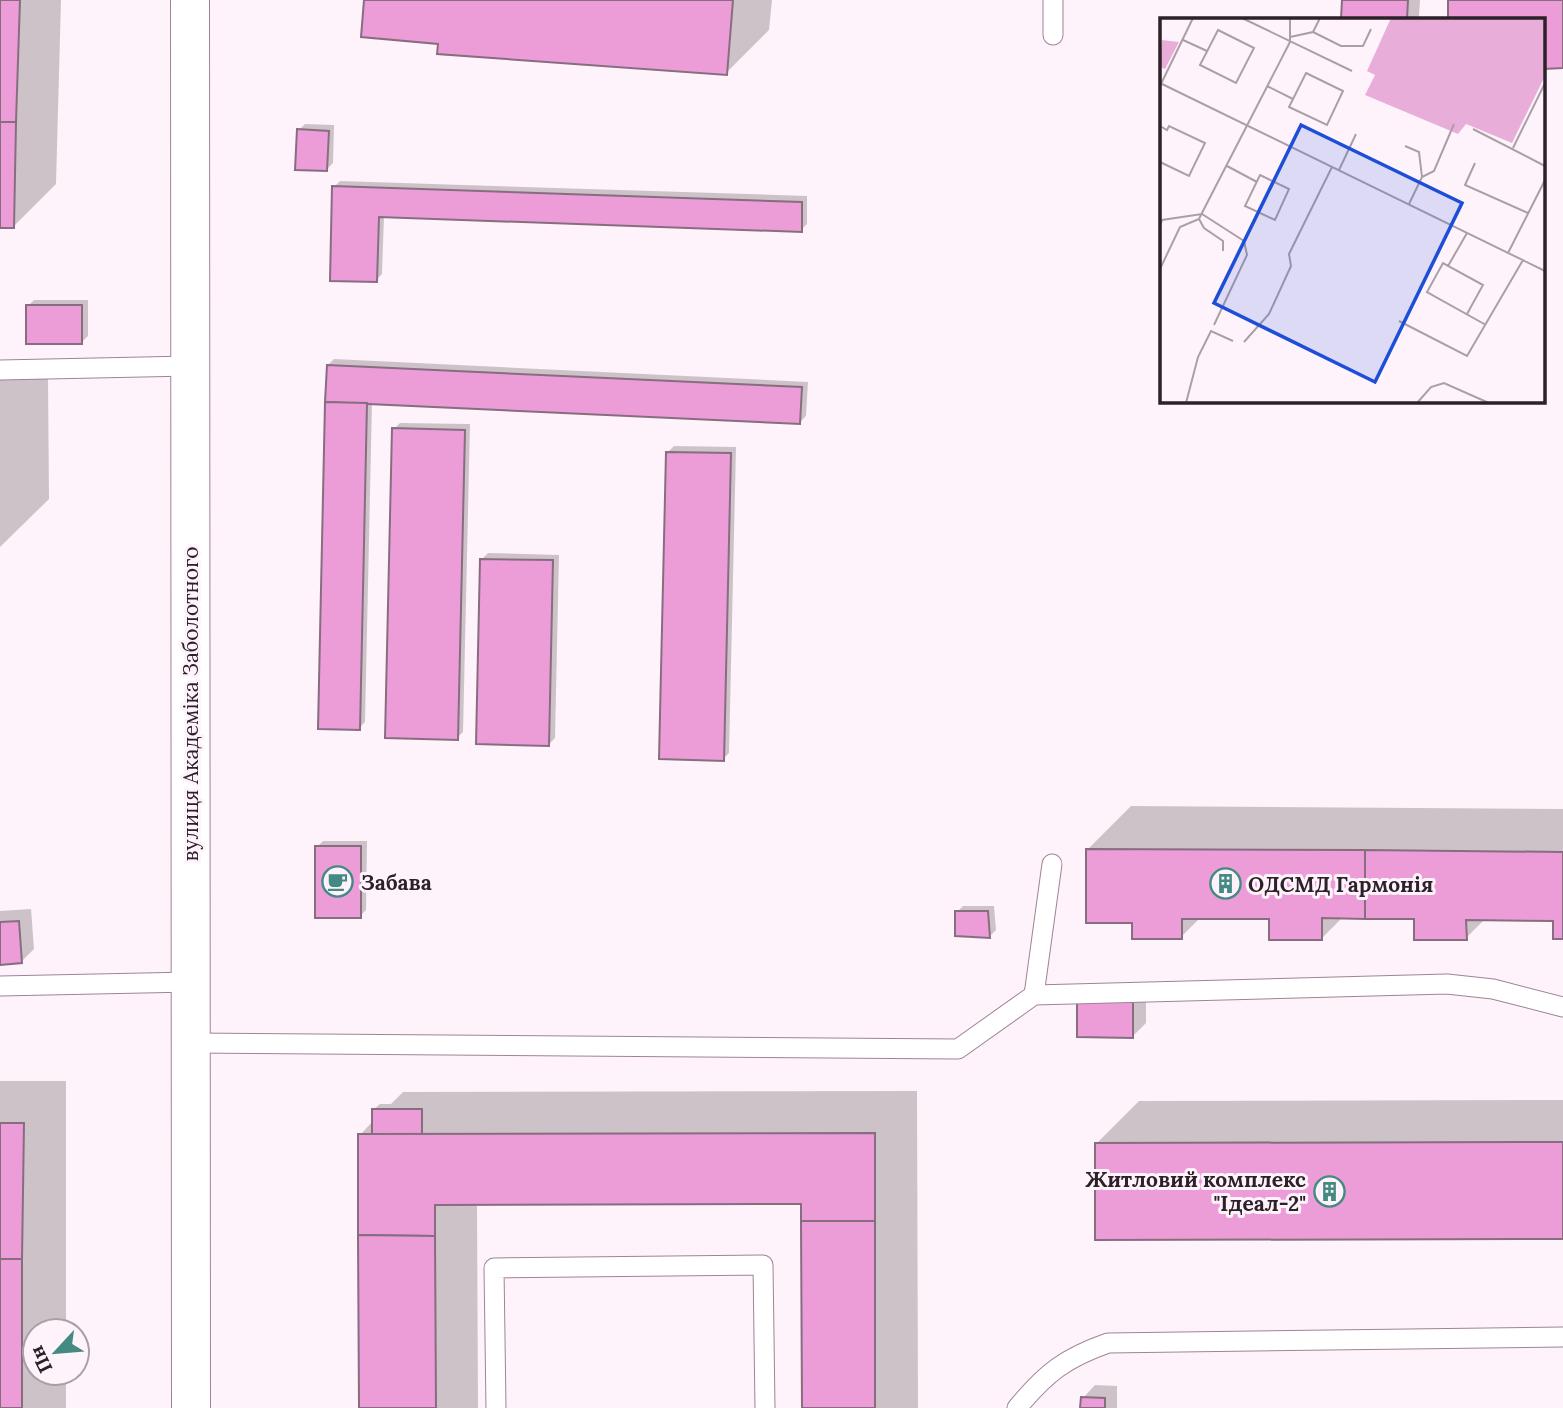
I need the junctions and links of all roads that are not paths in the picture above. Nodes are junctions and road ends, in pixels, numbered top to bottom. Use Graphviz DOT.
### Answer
graph roads {
  1 [pos="190,0"];
  2 [pos="1053,0"];
  3 [pos="1052,35"];
  4 [pos="190,366"];
  5 [pos="0,370"];
  6 [pos="1052,864"];
  7 [pos="191,982"];
  8 [pos="0,986"];
  9 [pos="1034,995"];
  10 [pos="1563,1007"];
  11 [pos="191,1043"];
  12 [pos="1563,1337"];
  13 [pos="191,1408"];
  14 [pos="496,1408"];
  15 [pos="765,1408"];
  16 [pos="1017,1408"];
  1 -- 4 [label="main road, вулиця Академіка Заболотного"];
  2 -- 3 [label="lane"];
  4 -- 5 [label="lane"];
  4 -- 7 [label="main road, вулиця Академіка Заболотного"];
  6 -- 9 [label="lane"];
  7 -- 8 [label="lane"];
  7 -- 11 [label="main road, вулиця Академіка Заболотного"];
  9 -- 10 [label="lane"];
  9 -- 11 [label="lane"];
  11 -- 13 [label="main road, вулиця Академіка Заболотного"];
  12 -- 16 [label="lane"];
  14 -- 15 [label="lane"];
}
